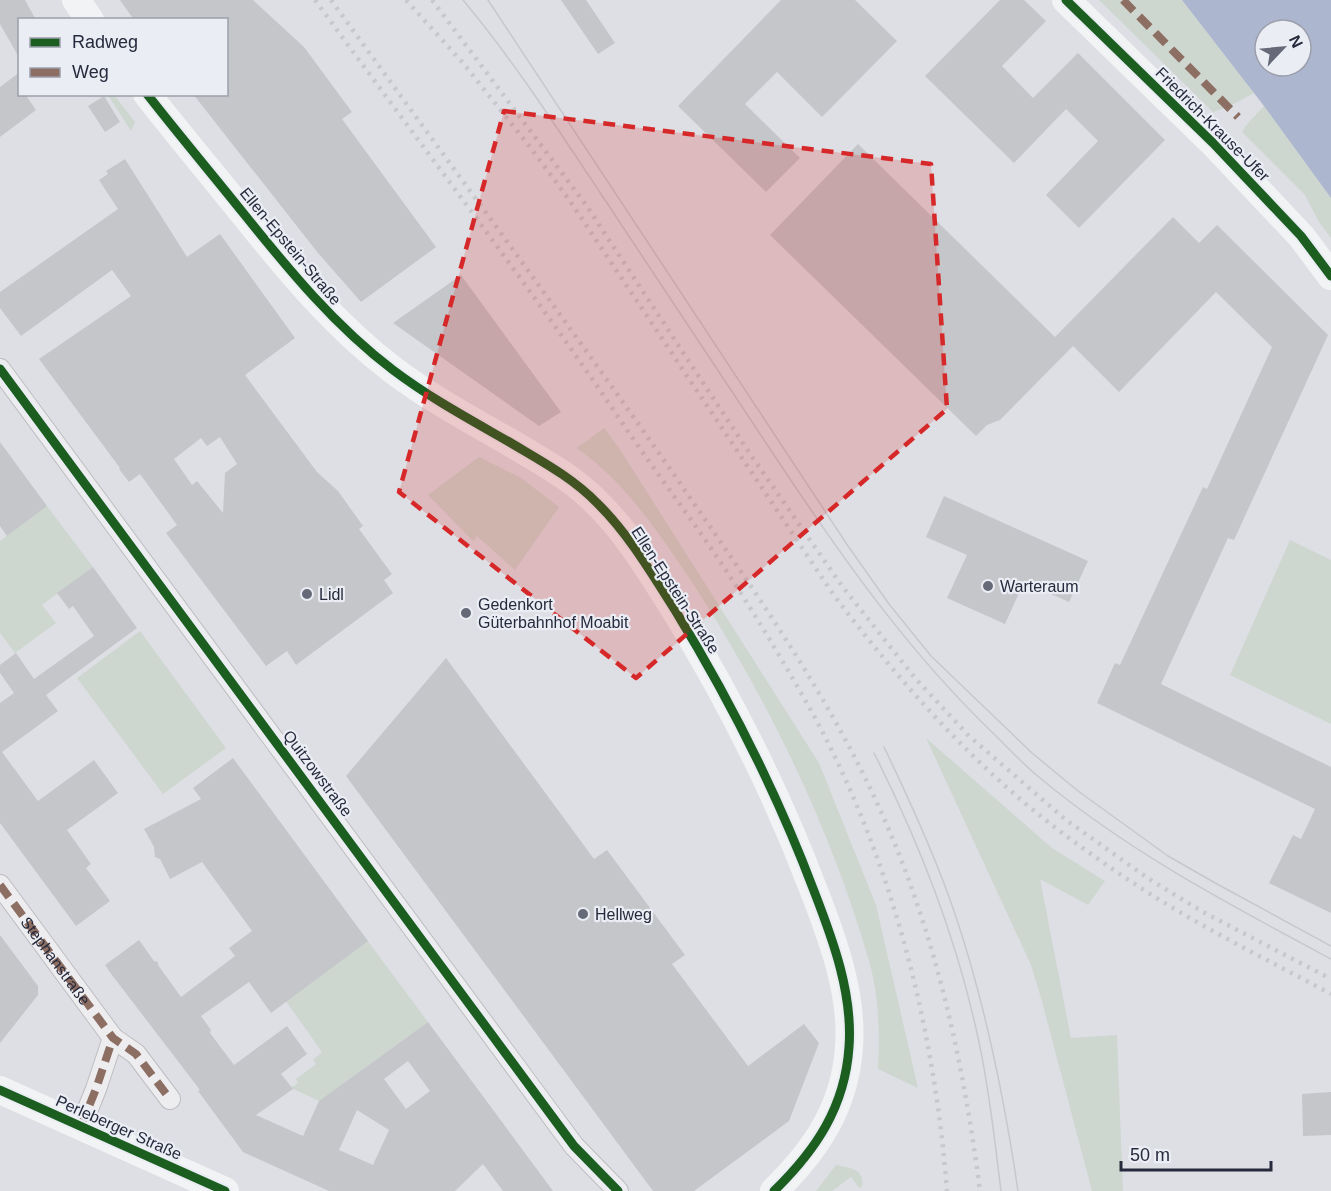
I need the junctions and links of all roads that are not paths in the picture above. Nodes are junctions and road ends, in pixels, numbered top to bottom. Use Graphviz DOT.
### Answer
graph roads {
  1 [pos="76,0"];
  2 [pos="1066,0"];
  3 [pos="89,18"];
  4 [pos="149,96"];
  5 [pos="1331,276"];
  6 [pos="0,369"];
  7 [pos="0,885"];
  8 [pos="112,1038"];
  9 [pos="0,1090"];
  10 [pos="170,1099"];
  11 [pos="81,1126"];
  12 [pos="225,1191"];
  13 [pos="618,1191"];
  14 [pos="774,1191"];
  1 -- 3 [label="main road"];
  2 -- 5 [label="main road, Friedrich-Krause-Ufer"];
  4 -- 14 [label="main road, Ellen-Epstein-Straße"];
  6 -- 13 [label="street, Quitzowstraße"];
  7 -- 8 [label="street, Stephanstraße"];
  8 -- 10 [label="street, Stephanstraße"];
  8 -- 11 [label="street"];
  9 -- 11 [label="main road, Perleberger Straße"];
  11 -- 12 [label="main road, Perleberger Straße"];
}
